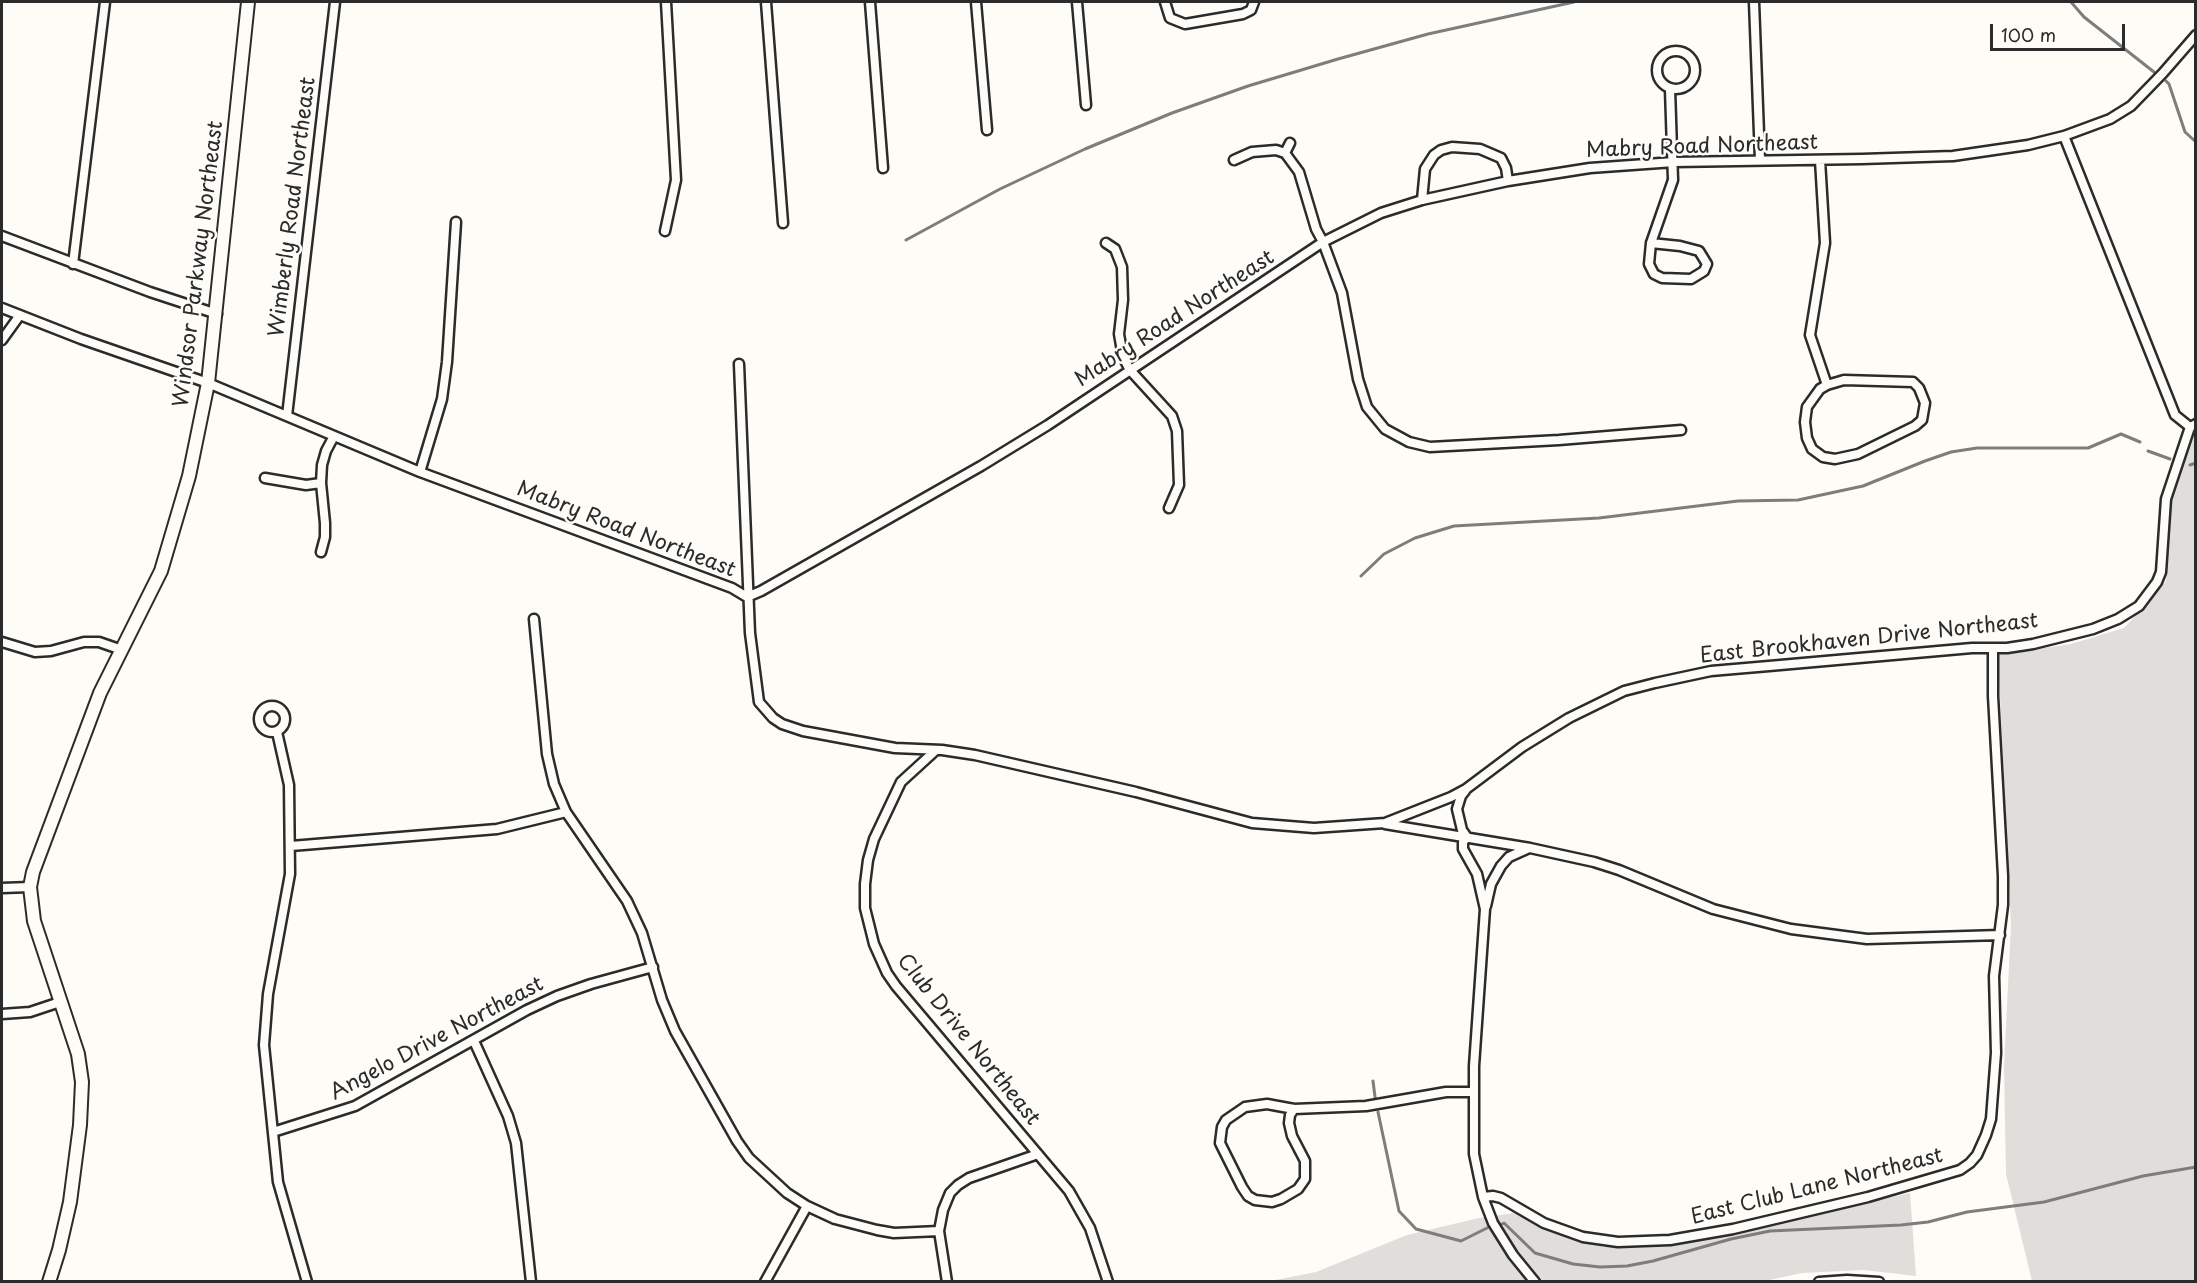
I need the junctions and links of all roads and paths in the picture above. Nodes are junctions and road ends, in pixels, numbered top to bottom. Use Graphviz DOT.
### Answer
graph roads {
  1 [pos="105,2"];
  2 [pos="248,2"];
  3 [pos="335,2"];
  4 [pos="666,2"];
  5 [pos="766,2"];
  6 [pos="870,2"];
  7 [pos="976,2"];
  8 [pos="1077,2"];
  9 [pos="1165,2"];
  10 [pos="1254,2"];
  11 [pos="1754,2"];
  12 [pos="2196,35"];
  13 [pos="1670,89"];
  14 [pos="1086,105"];
  15 [pos="987,130"];
  16 [pos="2064,136"];
  17 [pos="1290,143"];
  18 [pos="1285,153"];
  19 [pos="1234,160"];
  20 [pos="1760,160"];
  21 [pos="1820,160"];
  22 [pos="1674,162"];
  23 [pos="884,168"];
  24 [pos="1508,181"];
  25 [pos="1422,200"];
  26 [pos="456,222"];
  27 [pos="783,222"];
  28 [pos="665,231"];
  29 [pos="2,236"];
  30 [pos="1323,242"];
  31 [pos="1106,243"];
  32 [pos="1651,243"];
  33 [pos="73,264"];
  34 [pos="2,308"];
  35 [pos="217,314"];
  36 [pos="20,315"];
  37 [pos="2,340"];
  38 [pos="739,364"];
  39 [pos="1130,370"];
  40 [pos="208,383"];
  41 [pos="1827,385"];
  42 [pos="287,416"];
  43 [pos="2193,426"];
  44 [pos="1681,430"];
  45 [pos="334,436"];
  46 [pos="420,472"];
  47 [pos="265,478"];
  48 [pos="321,483"];
  49 [pos="1169,508"];
  50 [pos="321,552"];
  51 [pos="747,593"];
  52 [pos="534,619"];
  53 [pos="2,642"];
  54 [pos="1992,648"];
  55 [pos="122,650"];
  56 [pos="277,732"];
  57 [pos="936,750"];
  58 [pos="1466,789"];
  59 [pos="566,812"];
  60 [pos="1385,824"];
  61 [pos="1448,835"];
  62 [pos="1467,837"];
  63 [pos="291,846"];
  64 [pos="1530,848"];
  65 [pos="1463,849"];
  66 [pos="30,887"];
  67 [pos="2,888"];
  68 [pos="1485,909"];
  69 [pos="2000,935"];
  70 [pos="653,967"];
  71 [pos="60,1002"];
  72 [pos="2,1014"];
  73 [pos="474,1041"];
  74 [pos="1474,1092"];
  75 [pos="1294,1109"];
  76 [pos="273,1132"];
  77 [pos="1038,1154"];
  78 [pos="1483,1197"];
  79 [pos="807,1206"];
  80 [pos="939,1231"];
  81 [pos="49,1281"];
  82 [pos="307,1281"];
  83 [pos="531,1281"];
  84 [pos="765,1281"];
  85 [pos="947,1281"];
  86 [pos="1108,1281"];
  87 [pos="1535,1281"];
  88 [pos="1819,1281"];
  89 [pos="1879,1281"];
  1 -- 33 [label="street"];
  2 -- 35 [label="street, Windsor Parkway Northeast"];
  3 -- 42 [label="street, Wimberly Road Northeast"];
  4 -- 28 [label="street"];
  5 -- 27 [label="street"];
  6 -- 23 [label="street"];
  7 -- 15 [label="street"];
  8 -- 14 [label="street"];
  9 -- 10 [label="street"];
  11 -- 20 [label="street"];
  12 -- 16 [label="street, Mabry Road Northeast"];
  13 -- 13 [label="street"];
  13 -- 22 [label="street"];
  16 -- 21 [label="street, Mabry Road Northeast"];
  16 -- 43 [label="street"];
  17 -- 18 [label="street"];
  18 -- 19 [label="street"];
  18 -- 30 [label="street"];
  20 -- 21 [label="street, Mabry Road Northeast"];
  20 -- 22 [label="street, Mabry Road Northeast"];
  21 -- 41 [label="street"];
  22 -- 24 [label="street, Mabry Road Northeast"];
  22 -- 32 [label="street"];
  24 -- 25 [label="street, Mabry Road Northeast"];
  24 -- 25 [label="street"];
  25 -- 30 [label="street, Mabry Road Northeast"];
  26 -- 46 [label="street"];
  29 -- 33 [label="street"];
  30 -- 39 [label="street, Mabry Road Northeast"];
  30 -- 44 [label="street"];
  31 -- 39 [label="street"];
  32 -- 32 [label="street"];
  33 -- 35 [label="street"];
  34 -- 36 [label="street, Mabry Road Northeast"];
  35 -- 40 [label="street, Windsor Parkway Northeast"];
  36 -- 37 [label="street"];
  36 -- 40 [label="street, Mabry Road Northeast"];
  38 -- 51 [label="street, East Brookhaven Drive Northeast"];
  39 -- 49 [label="street"];
  39 -- 51 [label="street, Mabry Road Northeast"];
  40 -- 42 [label="street, Mabry Road Northeast"];
  40 -- 55 [label="street, Windsor Parkway Northeast"];
  41 -- 41 [label="street"];
  42 -- 45 [label="street, Mabry Road Northeast"];
  43 -- 54 [label="street, East Brookhaven Drive Northeast"];
  45 -- 46 [label="street, Mabry Road Northeast"];
  45 -- 48 [label="street"];
  46 -- 51 [label="street, Mabry Road Northeast"];
  47 -- 48 [label="street"];
  48 -- 50 [label="street"];
  51 -- 57 [label="street, East Brookhaven Drive Northeast"];
  52 -- 59 [label="street"];
  53 -- 55 [label="street"];
  54 -- 58 [label="street, East Brookhaven Drive Northeast"];
  54 -- 69 [label="street, East Club Lane Northeast"];
  55 -- 66 [label="street, Windsor Parkway Northeast"];
  56 -- 63 [label="street"];
  57 -- 60 [label="street, East Brookhaven Drive Northeast"];
  57 -- 77 [label="street, Club Drive Northeast"];
  58 -- 60 [label="street, East Brookhaven Drive Northeast"];
  58 -- 62 [label="street"];
  59 -- 63 [label="street"];
  59 -- 70 [label="street"];
  60 -- 61 [label="street"];
  61 -- 62 [label="street"];
  61 -- 65 [label="street"];
  62 -- 64 [label="street"];
  62 -- 65 [label="street"];
  63 -- 76 [label="street"];
  64 -- 68 [label="street"];
  64 -- 69 [label="street"];
  65 -- 68 [label="street"];
  66 -- 67 [label="street"];
  66 -- 71 [label="street, Windsor Parkway Northeast"];
  68 -- 74 [label="street"];
  69 -- 78 [label="street, East Club Lane Northeast"];
  70 -- 73 [label="street, Angelo Drive Northeast"];
  70 -- 79 [label="street"];
  71 -- 72 [label="street"];
  71 -- 81 [label="street, Windsor Parkway Northeast"];
  73 -- 76 [label="street, Angelo Drive Northeast"];
  73 -- 83 [label="street"];
  74 -- 75 [label="street"];
  74 -- 78 [label="street"];
  75 -- 75 [label="street"];
  76 -- 82 [label="street"];
  77 -- 80 [label="street"];
  77 -- 86 [label="street, Club Drive Northeast"];
  78 -- 87 [label="street"];
  79 -- 80 [label="street"];
  79 -- 84 [label="street"];
  80 -- 85 [label="street"];
  88 -- 89 [label="street"];
}
